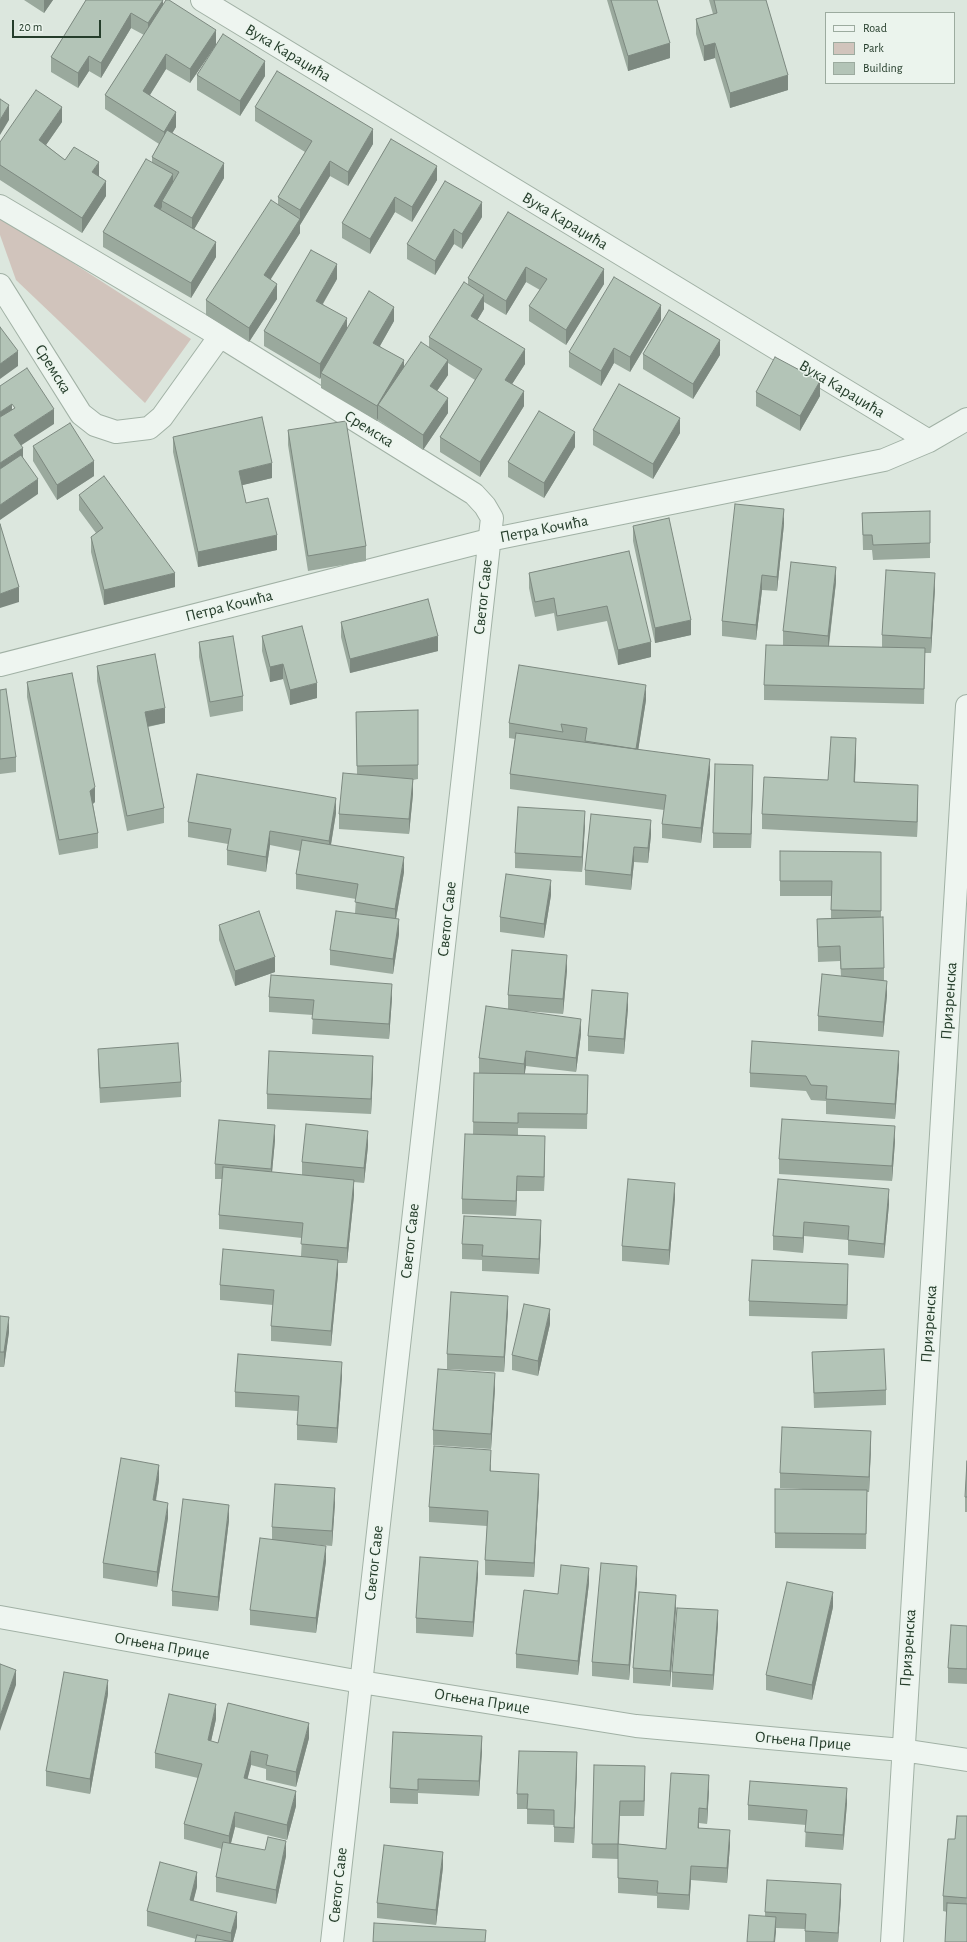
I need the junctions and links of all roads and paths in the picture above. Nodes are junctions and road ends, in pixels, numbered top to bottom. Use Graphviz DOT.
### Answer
graph roads {
  1 [pos="202,0"];
  2 [pos="0,206"];
  3 [pos="0,285"];
  4 [pos="220,336"];
  5 [pos="967,419"];
  6 [pos="929,442"];
  7 [pos="489,540"];
  8 [pos="0,665"];
  9 [pos="967,706"];
  10 [pos="0,1617"];
  11 [pos="361,1682"];
  12 [pos="902,1750"];
  13 [pos="967,1760"];
  14 [pos="332,1942"];
  15 [pos="892,1942"];
  1 -- 6 [label="street, Вука Караџића"];
  2 -- 4 [label="street, Сремска"];
  3 -- 4 [label="street, Сремска"];
  4 -- 7 [label="street, Сремска"];
  5 -- 6 [label="street, Петра Кочића"];
  6 -- 7 [label="street, Петра Кочића"];
  7 -- 8 [label="street, Петра Кочића"];
  7 -- 11 [label="street, Светог Саве"];
  9 -- 12 [label="street, Призренска"];
  10 -- 11 [label="street, Огњена Прице"];
  11 -- 12 [label="street, Огњена Прице"];
  11 -- 14 [label="street, Светог Саве"];
  12 -- 13 [label="street, Огњена Прице"];
  12 -- 15 [label="street, Призренска"];
}
